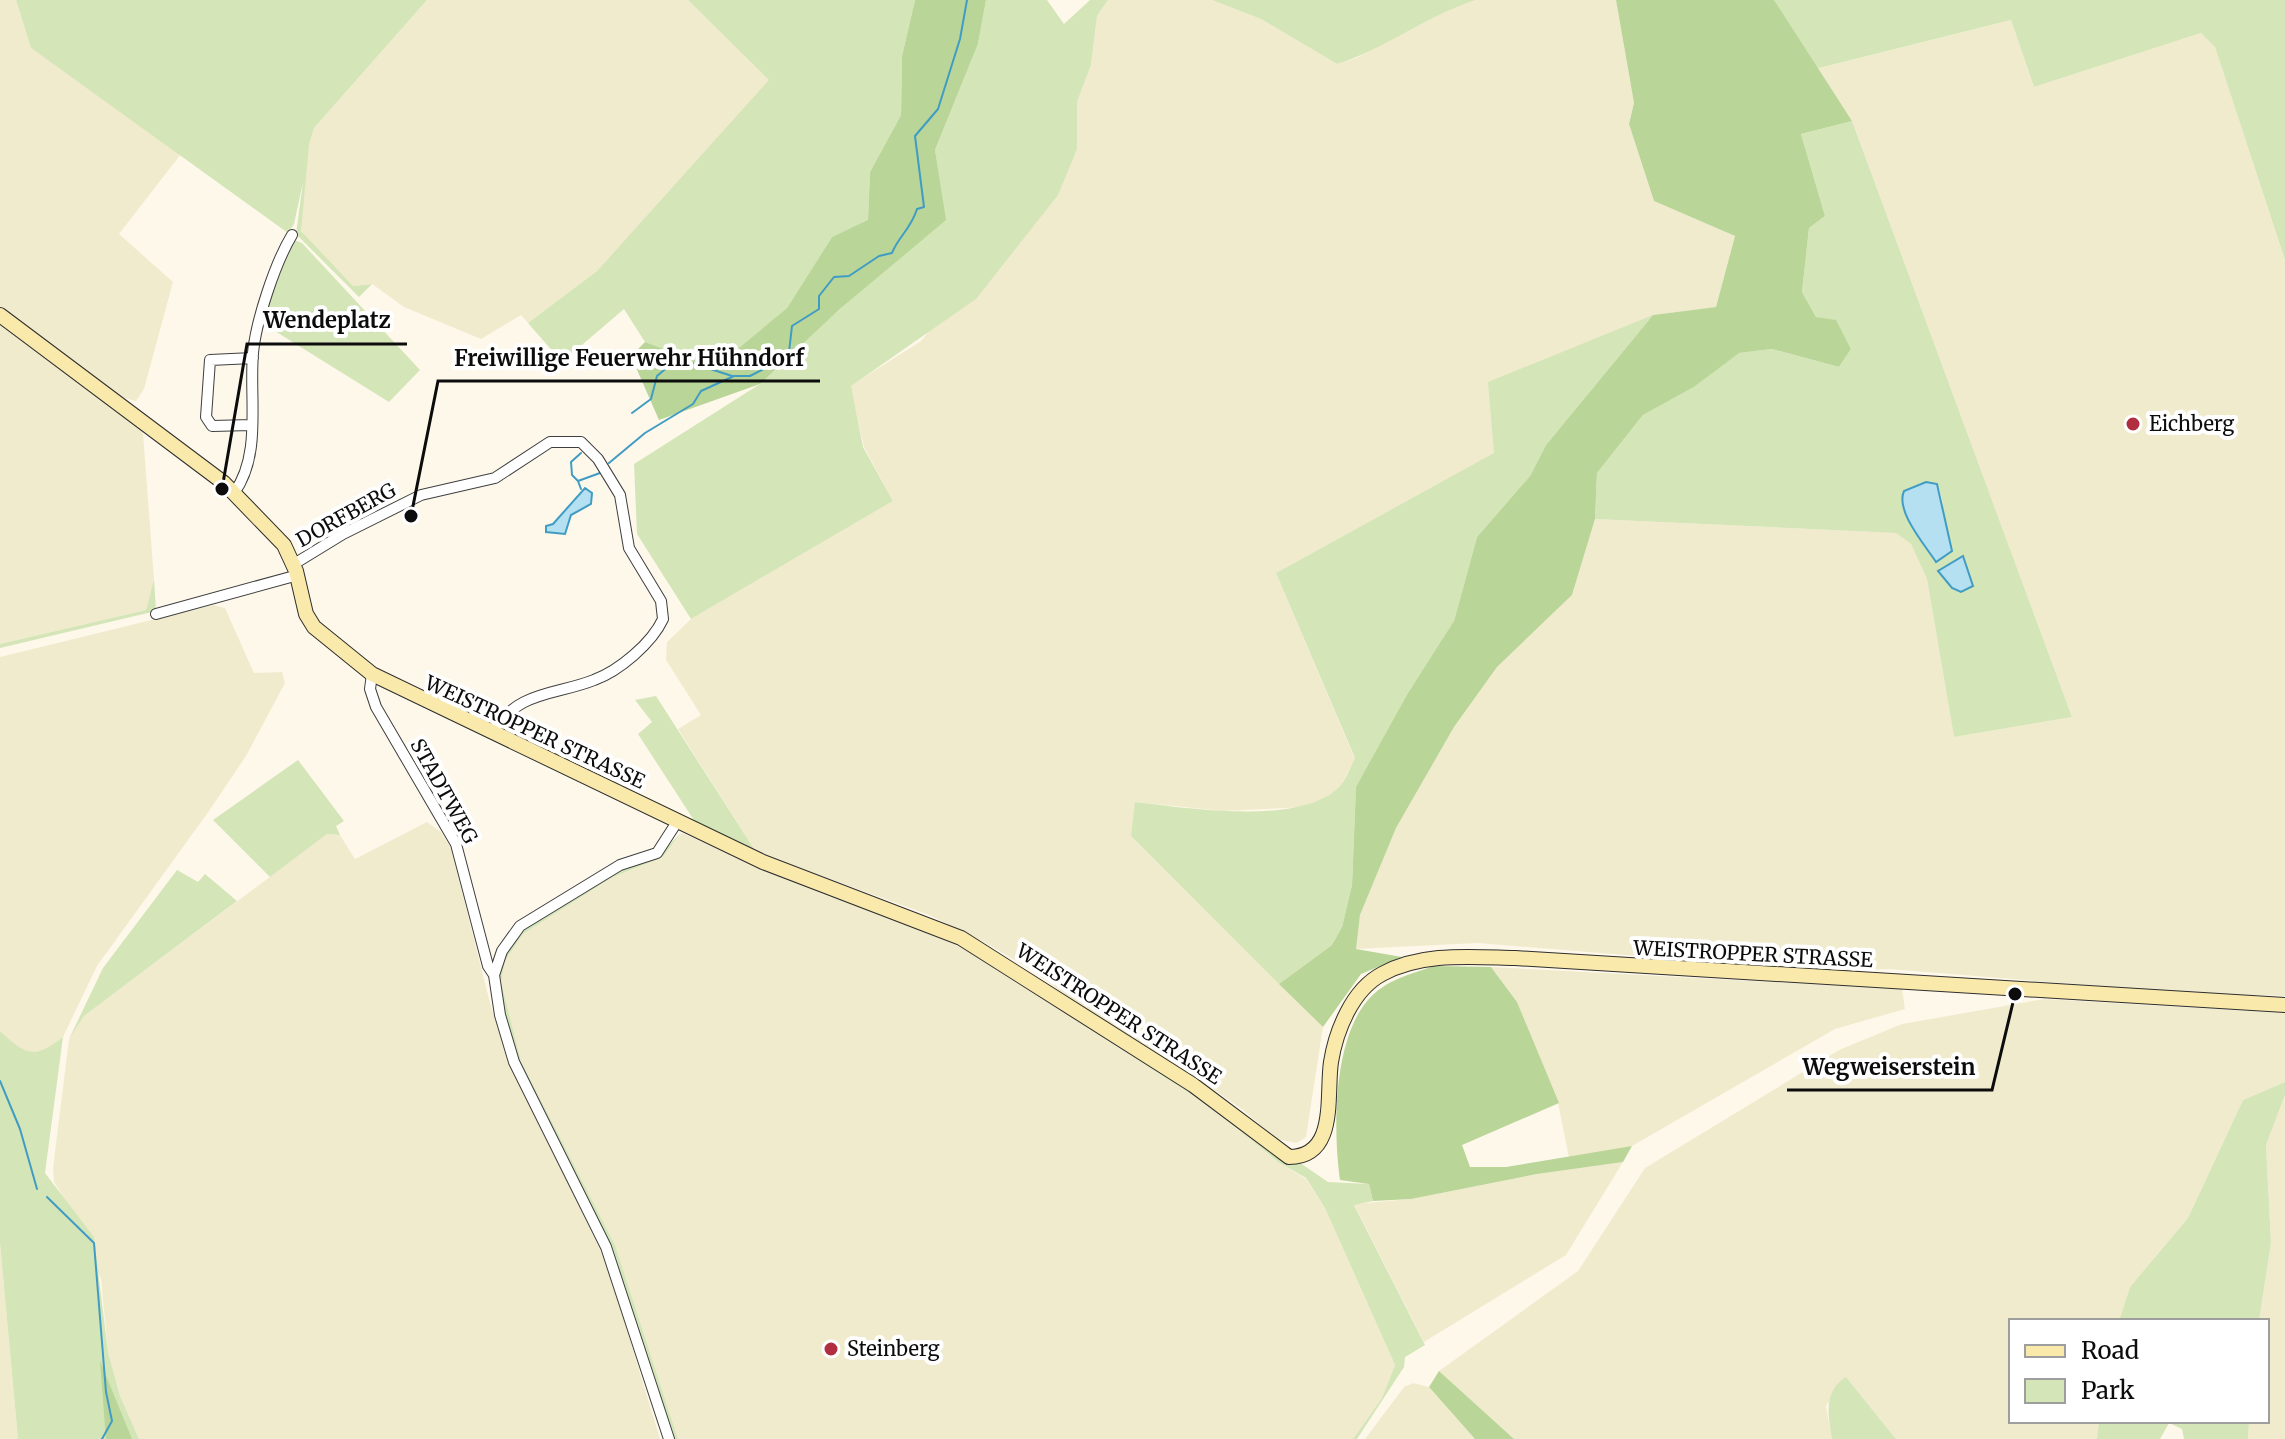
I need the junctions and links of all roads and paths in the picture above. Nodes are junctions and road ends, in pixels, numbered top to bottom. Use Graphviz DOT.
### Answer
graph roads {
  1 [pos="292,235"];
  2 [pos="0,315"];
  3 [pos="253,358"];
  4 [pos="251,425"];
  5 [pos="234,493"];
  6 [pos="296,570"];
  7 [pos="156,614"];
  8 [pos="372,674"];
  9 [pos="493,732"];
  10 [pos="677,822"];
  11 [pos="494,975"];
  12 [pos="2285,1005"];
  13 [pos="669,1439"];
  1 -- 3 [label="street"];
  2 -- 5 [label="street, WEISTROPPER STRASSE"];
  3 -- 4 [label="street"];
  3 -- 4 [label="street"];
  4 -- 5 [label="street"];
  5 -- 6 [label="street, WEISTROPPER STRASSE"];
  6 -- 7 [label="street, DORFBERG"];
  6 -- 8 [label="street, WEISTROPPER STRASSE"];
  6 -- 9 [label="street, DORFBERG"];
  8 -- 9 [label="street, WEISTROPPER STRASSE"];
  8 -- 11 [label="street, STADTWEG"];
  9 -- 10 [label="street, WEISTROPPER STRASSE"];
  10 -- 11 [label="street"];
  10 -- 12 [label="street, WEISTROPPER STRASSE"];
  11 -- 13 [label="street, STADTWEG"];
}
